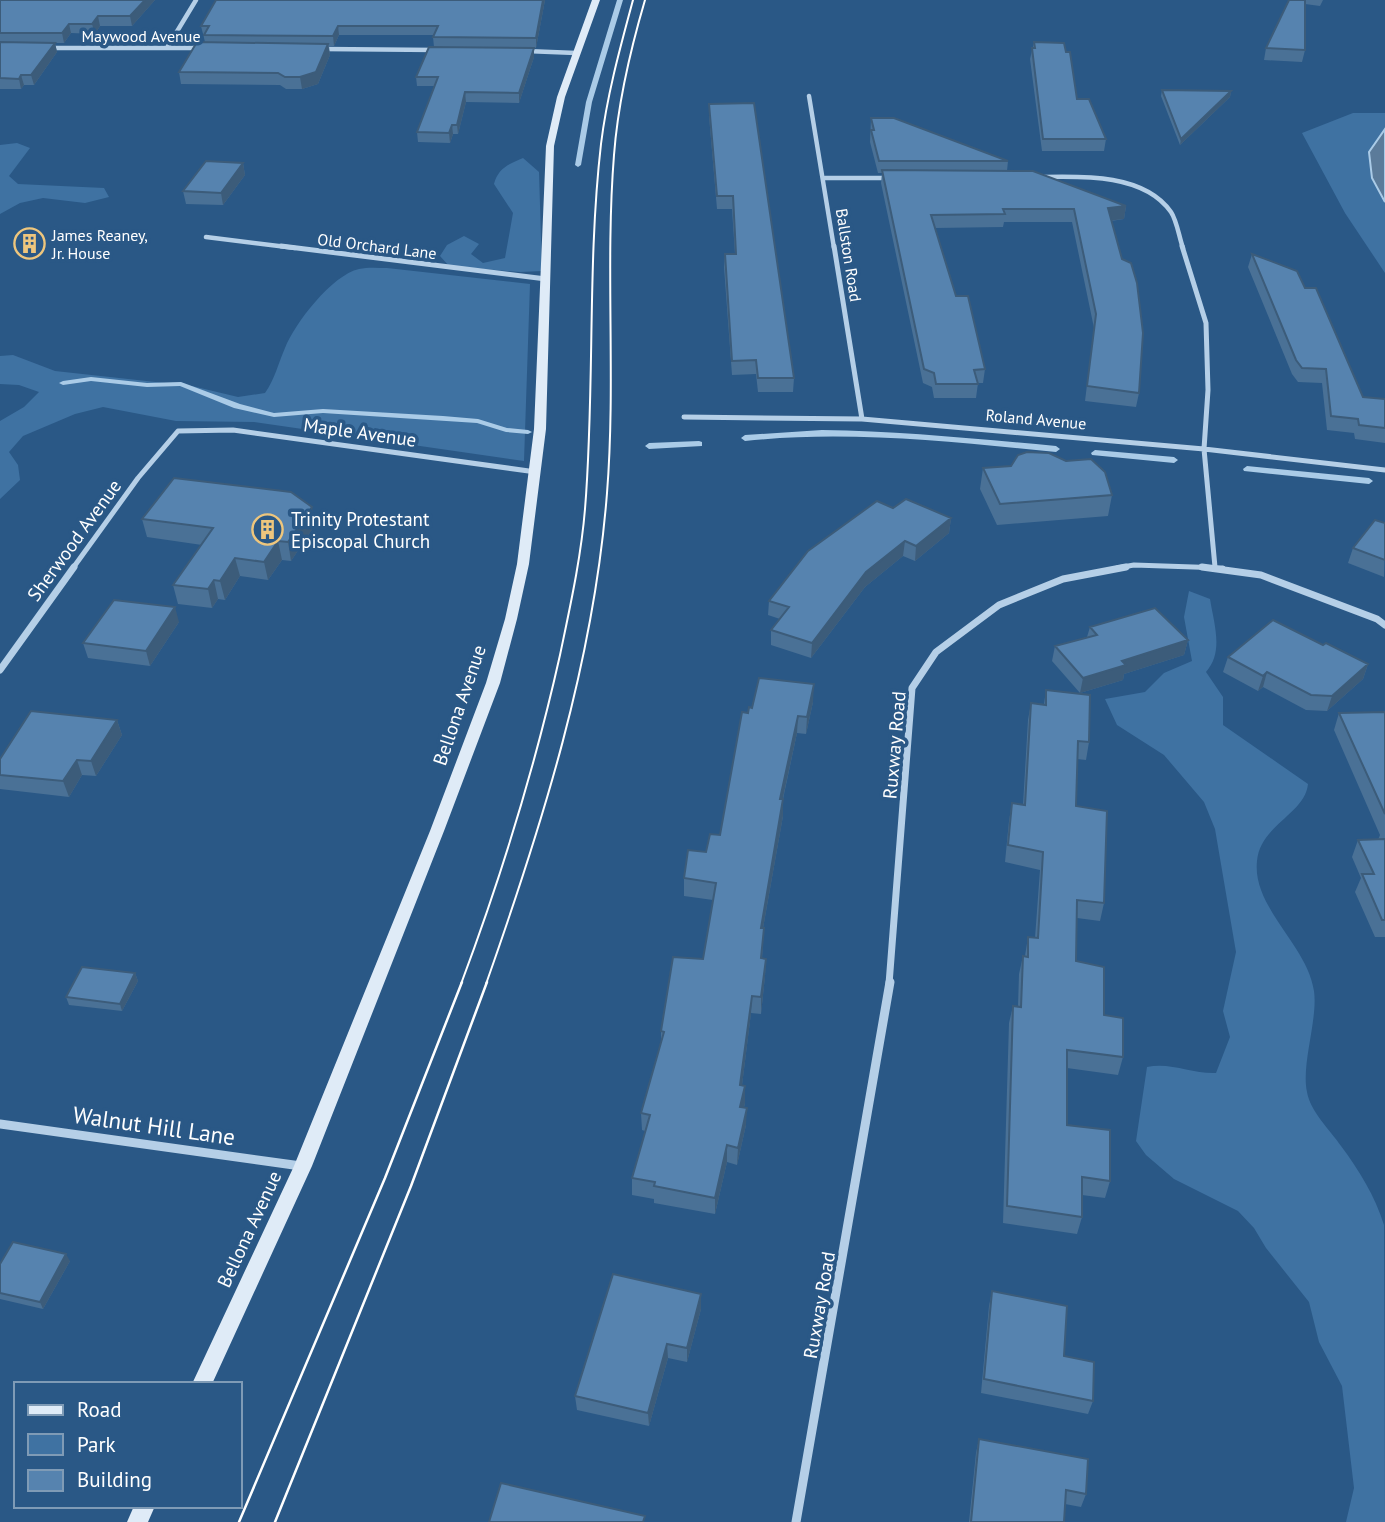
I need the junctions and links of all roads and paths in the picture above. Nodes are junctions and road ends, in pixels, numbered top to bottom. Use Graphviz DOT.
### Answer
graph roads {
  1 [pos="196,0"];
  2 [pos="596,0"];
  3 [pos="42,47"];
  4 [pos="167,48"];
  5 [pos="208,48"];
  6 [pos="320,49"];
  7 [pos="444,50"];
  8 [pos="514,51"];
  9 [pos="576,53"];
  10 [pos="809,96"];
  11 [pos="1029,177"];
  12 [pos="825,178"];
  13 [pos="894,178"];
  14 [pos="206,237"];
  15 [pos="546,279"];
  16 [pos="684,417"];
  17 [pos="862,419"];
  18 [pos="178,431"];
  19 [pos="1204,449"];
  20 [pos="1385,470"];
  21 [pos="537,472"];
  22 [pos="1216,567"];
  23 [pos="1385,625"];
  24 [pos="0,670"];
  25 [pos="0,1124"];
  26 [pos="303,1166"];
  27 [pos="203,1382"];
  28 [pos="796,1522"];
  1 -- 4 [label="street"];
  2 -- 9 [label="street, Bellona Avenue"];
  3 -- 4 [label="street, Maywood Avenue"];
  4 -- 5 [label="street, Maywood Avenue"];
  6 -- 7 [label="street"];
  8 -- 9 [label="street"];
  9 -- 15 [label="street, Bellona Avenue"];
  10 -- 12 [label="street, Ballston Road"];
  11 -- 19 [label="street"];
  12 -- 13 [label="street"];
  12 -- 17 [label="street, Ballston Road"];
  14 -- 15 [label="street, Old Orchard Lane"];
  15 -- 21 [label="street, Bellona Avenue"];
  16 -- 17 [label="street, Roland Avenue"];
  17 -- 19 [label="street, Roland Avenue"];
  18 -- 21 [label="street, Maple Avenue"];
  18 -- 24 [label="street, Sherwood Avenue"];
  19 -- 20 [label="street, Roland Avenue"];
  19 -- 22 [label="street"];
  21 -- 26 [label="street, Bellona Avenue"];
  22 -- 23 [label="street, Ruxway Road"];
  22 -- 28 [label="street, Ruxway Road"];
  25 -- 26 [label="street, Walnut Hill Lane"];
  26 -- 27 [label="street, Bellona Avenue"];
}
